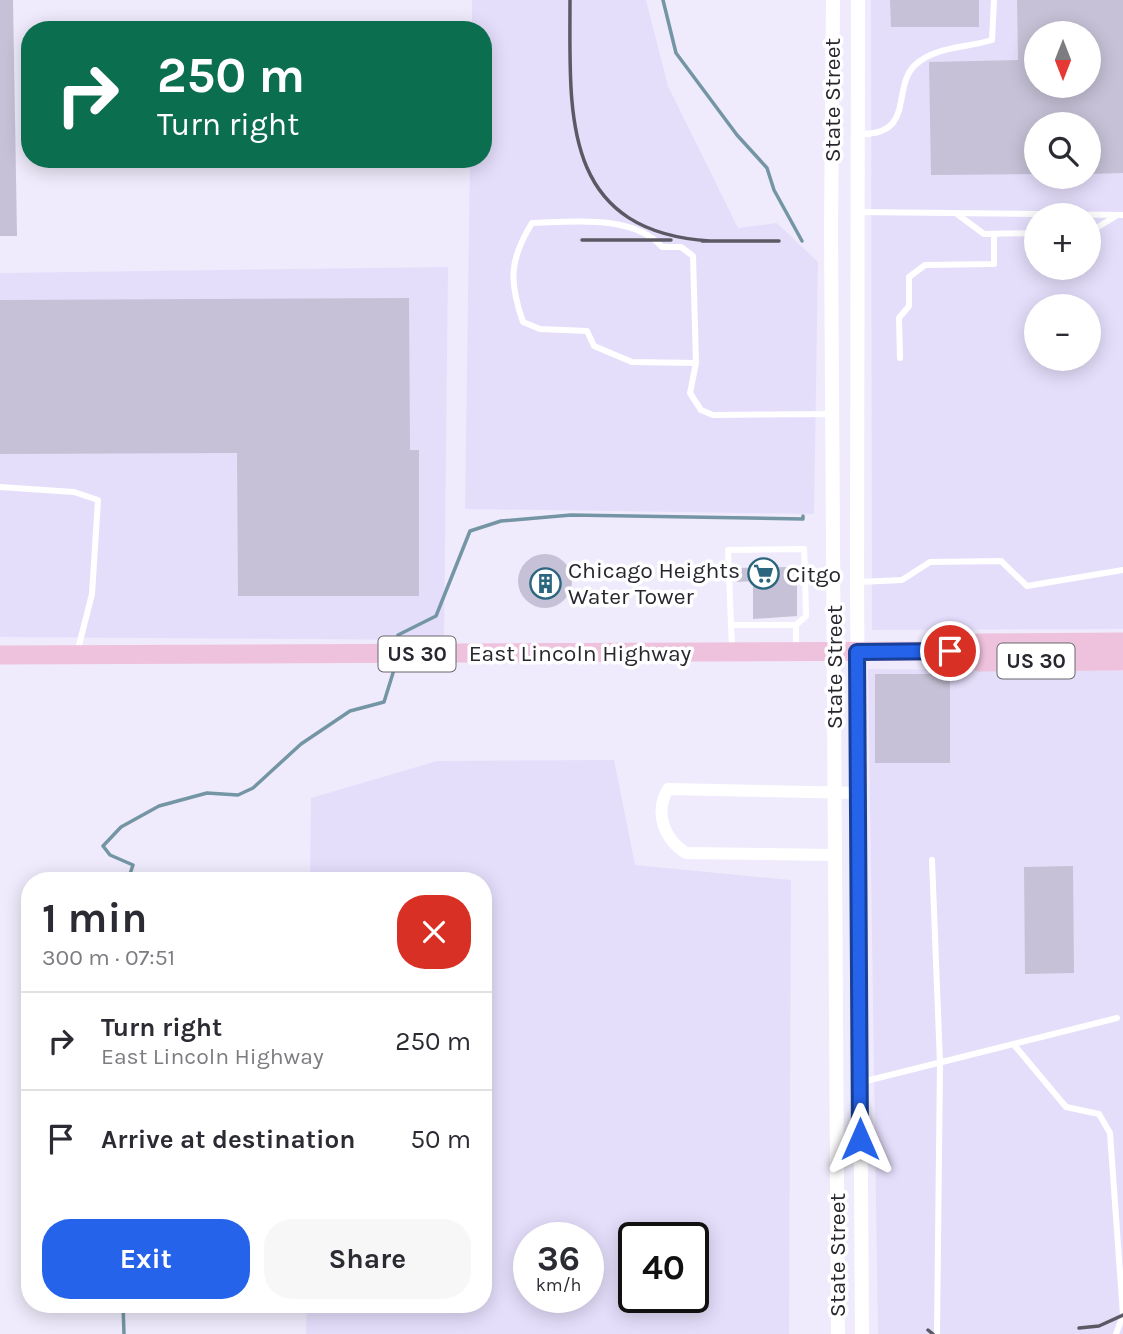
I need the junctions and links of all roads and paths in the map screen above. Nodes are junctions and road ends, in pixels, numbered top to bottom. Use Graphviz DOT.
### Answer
graph roads {
  1 [pos="833,0"];
  2 [pos="858,0"];
  3 [pos="994,0"];
  4 [pos="858,134"];
  5 [pos="858,211"];
  6 [pos="956,213"];
  7 [pos="1120,215"];
  8 [pos="1101,226"];
  9 [pos="1024,233"];
  10 [pos="994,234"];
  11 [pos="900,358"];
  12 [pos="696,363"];
  13 [pos="833,414"];
  14 [pos="0,487"];
  15 [pos="1123,570"];
  16 [pos="834,571"];
  17 [pos="805,572"];
  18 [pos="857,582"];
  19 [pos="731,625"];
  20 [pos="796,625"];
  21 [pos="1123,642"];
  22 [pos="950,651"];
  23 [pos="732,652"];
  24 [pos="797,652"];
  25 [pos="834,652"];
  26 [pos="857,652"];
  27 [pos="0,655"];
  28 [pos="77,655"];
  29 [pos="1123,661"];
  30 [pos="834,793"];
  31 [pos="858,793"];
  32 [pos="835,855"];
  33 [pos="932,860"];
  34 [pos="1117,1018"];
  35 [pos="1015,1046"];
  36 [pos="940,1063"];
  37 [pos="860,1083"];
  38 [pos="838,1334"];
  39 [pos="862,1334"];
  40 [pos="937,1334"];
  41 [pos="1116,1334"];
  1 -- 13 [label="street, State Street"];
  2 -- 4 [label="street, State Street"];
  3 -- 4 [label="lane"];
  4 -- 5 [label="street, State Street"];
  5 -- 6 [label="lane"];
  5 -- 18 [label="street, State Street"];
  6 -- 7 [label="lane"];
  6 -- 10 [label="lane"];
  7 -- 8 [label="lane"];
  9 -- 10 [label="lane"];
  10 -- 11 [label="lane"];
  12 -- 12 [label="lane"];
  12 -- 13 [label="lane"];
  13 -- 16 [label="street, State Street"];
  14 -- 28 [label="lane"];
  15 -- 18 [label="lane"];
  16 -- 17 [label="lane"];
  16 -- 25 [label="street, State Street"];
  17 -- 19 [label="lane"];
  17 -- 20 [label="lane"];
  18 -- 26 [label="street, State Street"];
  19 -- 20 [label="lane"];
  19 -- 23 [label="lane"];
  20 -- 24 [label="lane"];
  21 -- 22 [label="main road, East Lincoln Highway / US 30"];
  22 -- 26 [label="main road, East Lincoln Highway / US 30"];
  22 -- 29 [label="main road, East Lincoln Highway / US 30"];
  23 -- 24 [label="main road, East Lincoln Highway / US 30"];
  23 -- 28 [label="main road, East Lincoln Highway / US 30"];
  24 -- 25 [label="main road, East Lincoln Highway / US 30"];
  25 -- 26 [label="main road, East Lincoln Highway / US 30"];
  25 -- 30 [label="street, State Street"];
  26 -- 31 [label="street, State Street"];
  27 -- 28 [label="main road, East Lincoln Highway / US 30"];
  30 -- 31 [label="street"];
  30 -- 32 [label="street, State Street"];
  30 -- 32 [label="street"];
  31 -- 37 [label="street, State Street"];
  32 -- 38 [label="street, State Street"];
  33 -- 36 [label="lane"];
  34 -- 35 [label="lane"];
  35 -- 36 [label="lane"];
  35 -- 41 [label="lane"];
  36 -- 37 [label="lane"];
  36 -- 40 [label="lane"];
  37 -- 39 [label="street, State Street"];
}
